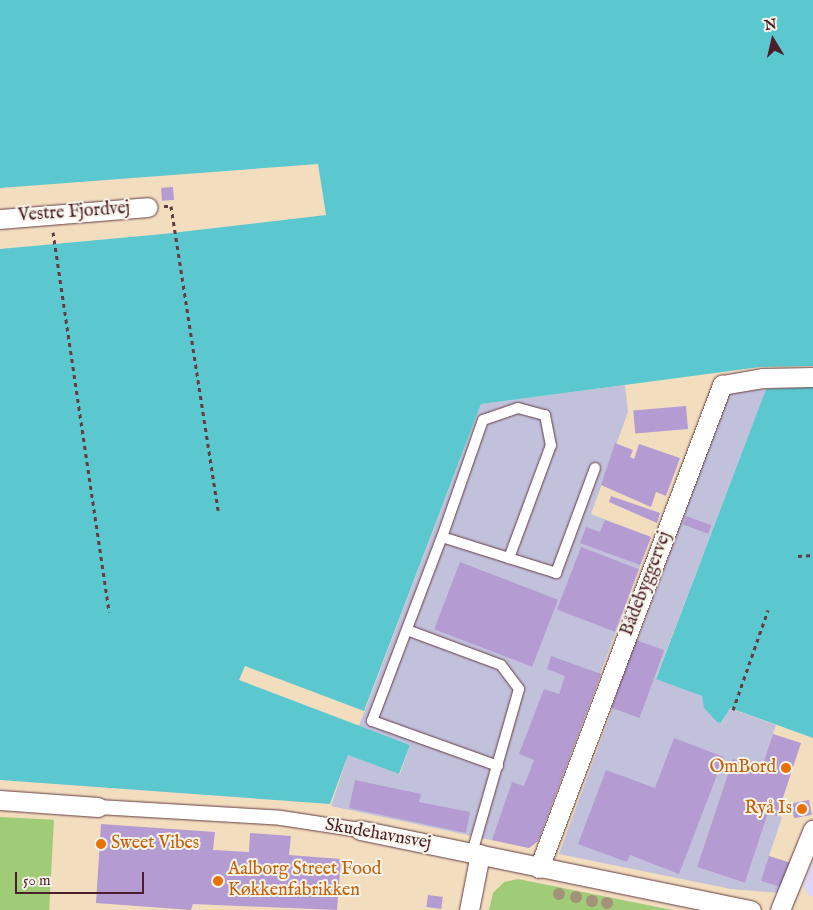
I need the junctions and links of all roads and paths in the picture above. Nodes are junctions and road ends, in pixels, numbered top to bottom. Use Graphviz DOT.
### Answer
graph roads {
  1 [pos="148,207"];
  2 [pos="50,215"];
  3 [pos="0,219"];
  4 [pos="813,377"];
  5 [pos="595,468"];
  6 [pos="218,510"];
  7 [pos="442,537"];
  8 [pos="813,555"];
  9 [pos="798,556"];
  10 [pos="509,558"];
  11 [pos="768,610"];
  12 [pos="109,612"];
  13 [pos="407,630"];
  14 [pos="734,710"];
  15 [pos="498,766"];
  16 [pos="0,800"];
  17 [pos="98,807"];
  18 [pos="813,829"];
  19 [pos="360,830"];
  20 [pos="476,854"];
  21 [pos="539,868"];
  22 [pos="469,910"];
  23 [pos="751,910"];
  24 [pos="780,910"];
  1 -- 2 [label="street, Vestre Fjordvej"];
  1 -- 6 [label="path"];
  2 -- 3 [label="street, Vestre Fjordvej"];
  2 -- 12 [label="path"];
  4 -- 21 [label="street, Bådebyggervej"];
  5 -- 10 [label="lane"];
  7 -- 10 [label="lane"];
  7 -- 10 [label="lane"];
  7 -- 13 [label="lane"];
  8 -- 9 [label="path"];
  11 -- 14 [label="path"];
  13 -- 15 [label="lane"];
  13 -- 15 [label="lane"];
  15 -- 20 [label="lane"];
  16 -- 17 [label="street, Skudehavnsvej"];
  17 -- 19 [label="street, Skudehavnsvej"];
  18 -- 24 [label="street"];
  19 -- 20 [label="street, Skudehavnsvej"];
  20 -- 21 [label="street, Skudehavnsvej"];
  20 -- 22 [label="street"];
  21 -- 23 [label="street, Skudehavnsvej"];
}
